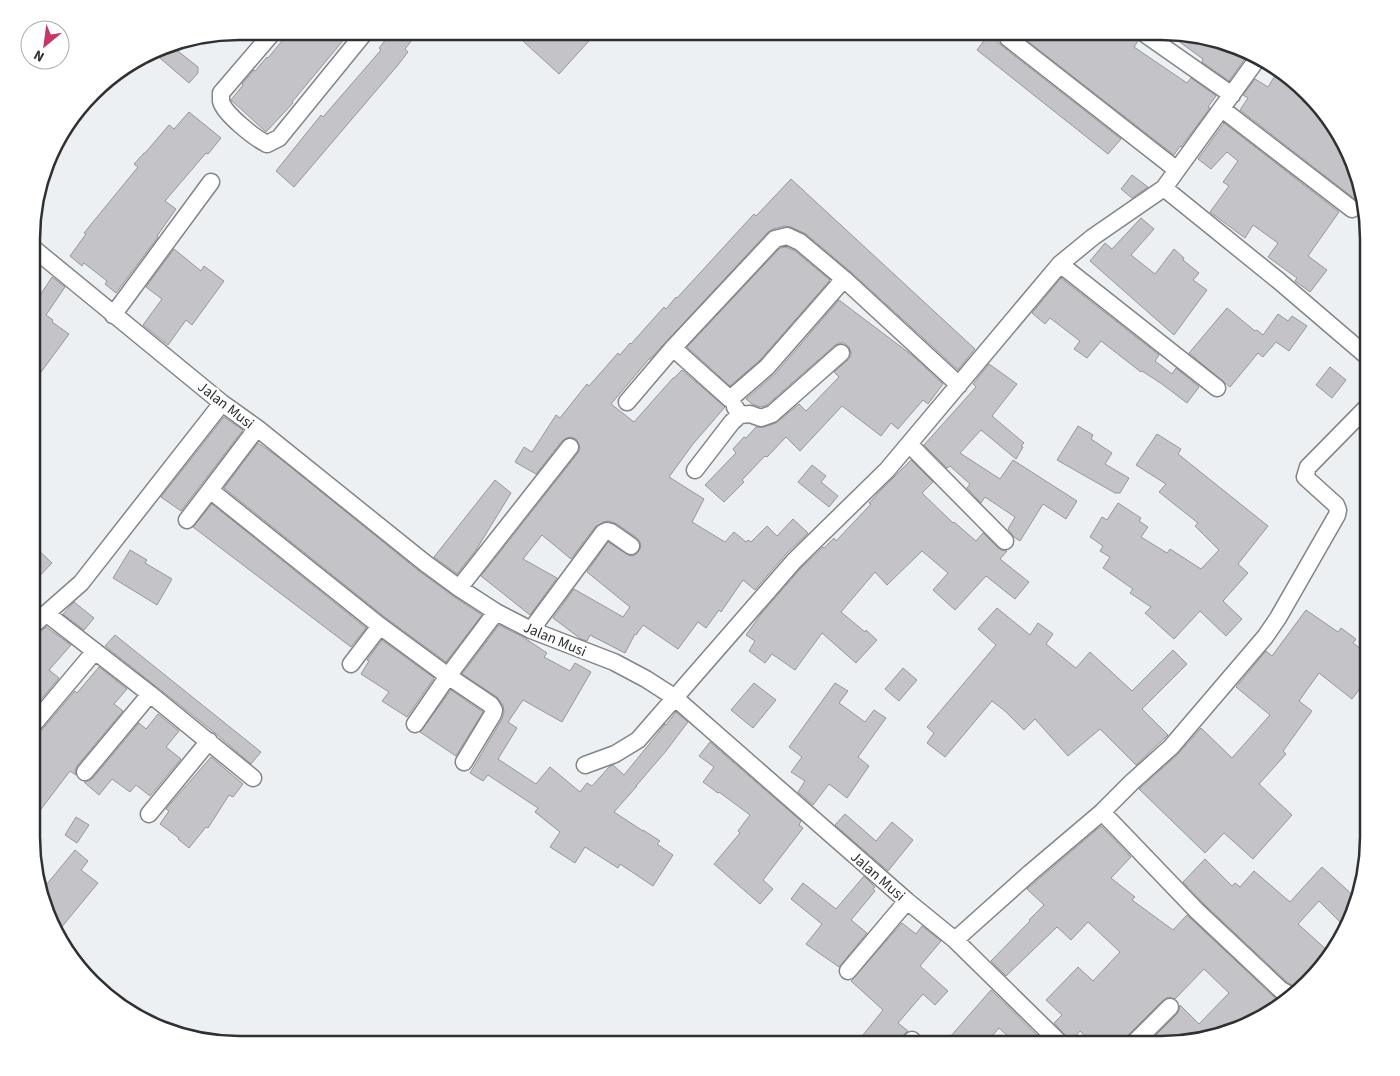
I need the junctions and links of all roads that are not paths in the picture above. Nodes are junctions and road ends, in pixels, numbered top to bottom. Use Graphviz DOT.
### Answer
graph roads {
  1 [pos="264,40"];
  2 [pos="359,40"];
  3 [pos="1011,40"];
  4 [pos="1153,40"];
  5 [pos="1254,64"];
  6 [pos="1232,95"];
  7 [pos="1222,109"];
  8 [pos="1178,170"];
  9 [pos="211,182"];
  10 [pos="1164,188"];
  11 [pos="1352,209"];
  12 [pos="40,254"];
  13 [pos="1060,264"];
  14 [pos="844,280"];
  15 [pos="113,314"];
  16 [pos="673,348"];
  17 [pos="1360,350"];
  18 [pos="841,353"];
  19 [pos="959,385"];
  20 [pos="1217,388"];
  21 [pos="730,399"];
  22 [pos="627,402"];
  23 [pos="222,403"];
  24 [pos="1360,414"];
  25 [pos="740,415"];
  26 [pos="257,428"];
  27 [pos="909,444"];
  28 [pos="570,446"];
  29 [pos="695,470"];
  30 [pos="210,490"];
  31 [pos="187,520"];
  32 [pos="1005,541"];
  33 [pos="631,546"];
  34 [pos="460,588"];
  35 [pos="496,612"];
  36 [pos="47,614"];
  37 [pos="40,620"];
  38 [pos="380,626"];
  39 [pos="531,630"];
  40 [pos="95,651"];
  41 [pos="351,664"];
  42 [pos="448,676"];
  43 [pos="150,694"];
  44 [pos="674,698"];
  45 [pos="40,716"];
  46 [pos="415,724"];
  47 [pos="209,741"];
  48 [pos="464,762"];
  49 [pos="585,765"];
  50 [pos="85,772"];
  51 [pos="253,778"];
  52 [pos="1102,812"];
  53 [pos="149,814"];
  54 [pos="907,902"];
  55 [pos="955,940"];
  56 [pos="848,971"];
  57 [pos="1285,992"];
  58 [pos="1170,1007"];
  59 [pos="1053,1036"];
  60 [pos="1141,1036"];
  1 -- 2 [label="street"];
  3 -- 8 [label="street"];
  4 -- 6 [label="street"];
  5 -- 6 [label="street"];
  6 -- 7 [label="street"];
  7 -- 8 [label="street"];
  7 -- 11 [label="street"];
  8 -- 10 [label="street"];
  9 -- 15 [label="street"];
  10 -- 13 [label="street"];
  10 -- 17 [label="street"];
  12 -- 15 [label="street, Jalan Musi"];
  13 -- 19 [label="street"];
  13 -- 20 [label="street"];
  14 -- 16 [label="street"];
  14 -- 19 [label="street"];
  14 -- 21 [label="street"];
  15 -- 23 [label="street, Jalan Musi"];
  16 -- 21 [label="street"];
  16 -- 22 [label="street"];
  18 -- 25 [label="street"];
  19 -- 27 [label="street"];
  21 -- 25 [label="street"];
  23 -- 26 [label="street, Jalan Musi"];
  23 -- 36 [label="street"];
  24 -- 52 [label="street"];
  25 -- 29 [label="street"];
  26 -- 30 [label="street"];
  26 -- 34 [label="street, Jalan Musi"];
  27 -- 32 [label="street"];
  27 -- 44 [label="street"];
  28 -- 34 [label="street"];
  30 -- 31 [label="street"];
  30 -- 38 [label="street"];
  33 -- 39 [label="street"];
  34 -- 35 [label="street, Jalan Musi"];
  35 -- 39 [label="street, Jalan Musi"];
  35 -- 42 [label="street"];
  36 -- 37 [label="street"];
  36 -- 40 [label="street"];
  38 -- 41 [label="street"];
  38 -- 42 [label="street"];
  39 -- 44 [label="street, Jalan Musi"];
  40 -- 43 [label="street"];
  40 -- 45 [label="street"];
  42 -- 46 [label="street"];
  42 -- 48 [label="street"];
  43 -- 47 [label="street"];
  43 -- 50 [label="street"];
  44 -- 49 [label="street"];
  44 -- 54 [label="street, Jalan Musi"];
  47 -- 51 [label="street"];
  47 -- 53 [label="street"];
  52 -- 55 [label="street"];
  52 -- 57 [label="street"];
  54 -- 55 [label="street, Jalan Musi"];
  54 -- 56 [label="street"];
  55 -- 59 [label="street, Jalan Musi"];
  58 -- 60 [label="street"];
}
